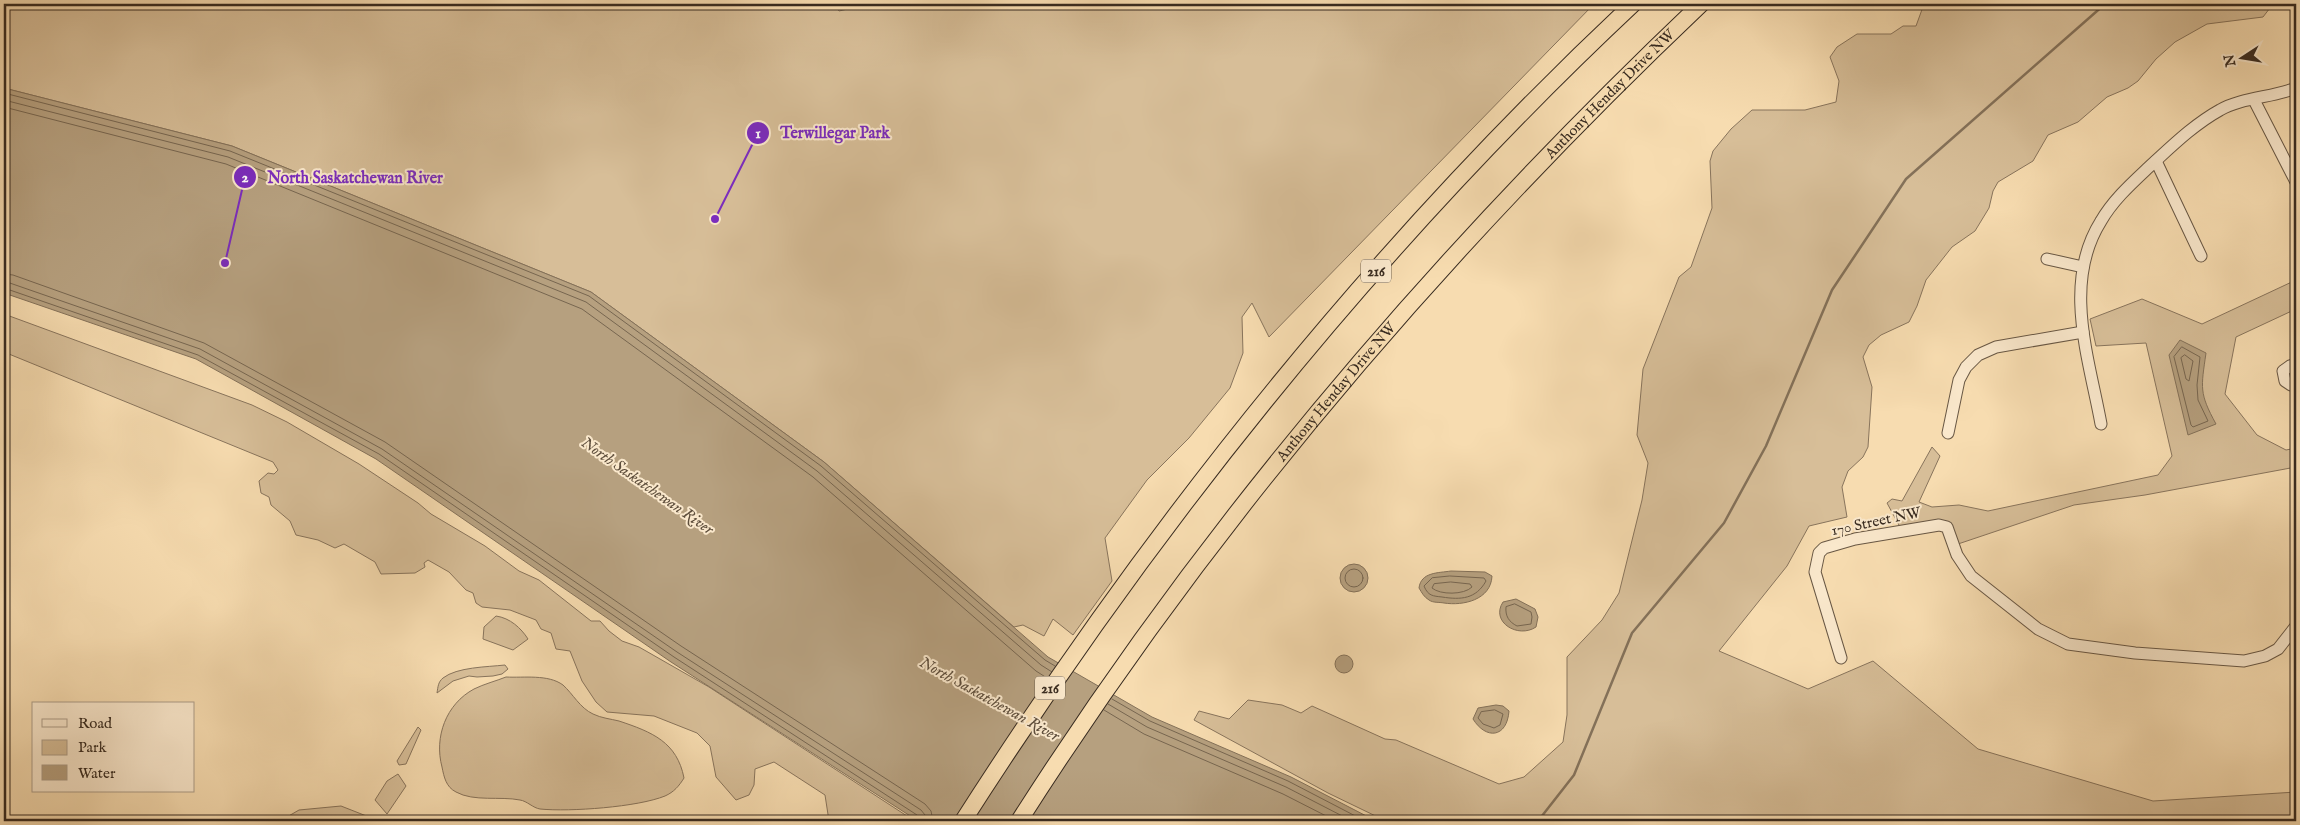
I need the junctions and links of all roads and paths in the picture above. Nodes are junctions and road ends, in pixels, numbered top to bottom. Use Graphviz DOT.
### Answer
graph roads {
  1 [pos="1633,4"];
  2 [pos="1701,4"];
  3 [pos="2296,88"];
  4 [pos="2254,100"];
  5 [pos="2156,161"];
  6 [pos="2296,182"];
  7 [pos="2201,256"];
  8 [pos="2047,259"];
  9 [pos="2083,267"];
  10 [pos="2082,332"];
  11 [pos="2296,364"];
  12 [pos="2296,384"];
  13 [pos="2100,424"];
  14 [pos="1948,433"];
  15 [pos="2296,626"];
  16 [pos="1841,658"];
  17 [pos="963,821"];
  18 [pos="1019,821"];
  1 -- 17 [label="highway, 216"];
  2 -- 18 [label="highway, Anthony Henday Drive NW"];
  3 -- 4 [label="street"];
  4 -- 5 [label="street"];
  4 -- 6 [label="street"];
  5 -- 7 [label="street"];
  5 -- 9 [label="street"];
  8 -- 9 [label="street"];
  9 -- 10 [label="street"];
  10 -- 13 [label="street"];
  10 -- 14 [label="street"];
  11 -- 12 [label="street"];
  15 -- 16 [label="street, 170 Street NW"];
}
